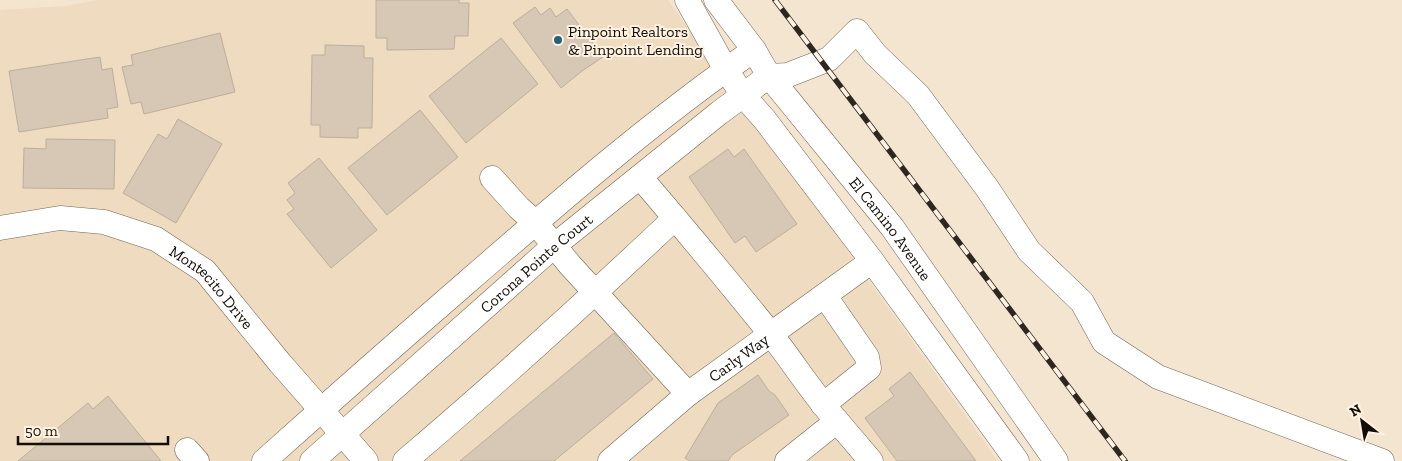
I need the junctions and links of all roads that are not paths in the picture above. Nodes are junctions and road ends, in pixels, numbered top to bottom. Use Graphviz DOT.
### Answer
graph roads {
  1 [pos="687,0"];
  2 [pos="716,0"];
  3 [pos="754,50"];
  4 [pos="726,70"];
  5 [pos="770,76"];
  6 [pos="743,95"];
  7 [pos="640,177"];
  8 [pos="492,178"];
  9 [pos="675,218"];
  10 [pos="535,222"];
  11 [pos="0,228"];
  12 [pos="555,245"];
  13 [pos="872,261"];
  14 [pos="595,294"];
  15 [pos="825,296"];
  16 [pos="771,335"];
  17 [pos="688,394"];
  18 [pos="321,410"];
  19 [pos="830,413"];
  20 [pos="342,434"];
  21 [pos="1048,458"];
  22 [pos="264,461"];
  23 [pos="312,461"];
  24 [pos="366,461"];
  25 [pos="404,461"];
  26 [pos="610,461"];
  27 [pos="787,461"];
  28 [pos="871,461"];
  29 [pos="1017,461"];
  30 [pos="1382,461"];
  1 -- 4 [label="street"];
  2 -- 3 [label="street, El Camino Avenue"];
  3 -- 4 [label="street, Corona Pointe Court"];
  3 -- 5 [label="street, El Camino Avenue"];
  4 -- 6 [label="street"];
  4 -- 10 [label="street, Corona Pointe Court"];
  5 -- 6 [label="street, Corona Pointe Court"];
  5 -- 21 [label="street, El Camino Avenue"];
  5 -- 30 [label="street"];
  6 -- 7 [label="street, Corona Pointe Court"];
  6 -- 13 [label="street"];
  7 -- 9 [label="street"];
  7 -- 12 [label="street, Corona Pointe Court"];
  8 -- 10 [label="street"];
  9 -- 14 [label="street"];
  9 -- 16 [label="street"];
  10 -- 12 [label="street"];
  10 -- 18 [label="street, Corona Pointe Court"];
  11 -- 18 [label="street, Montecito Drive"];
  12 -- 14 [label="street"];
  12 -- 20 [label="street, Corona Pointe Court"];
  13 -- 15 [label="street, Carly Way"];
  13 -- 29 [label="street"];
  14 -- 17 [label="street"];
  14 -- 25 [label="street"];
  15 -- 16 [label="street, Carly Way"];
  15 -- 19 [label="street"];
  16 -- 17 [label="street, Carly Way"];
  16 -- 19 [label="street"];
  17 -- 26 [label="street, Carly Way"];
  18 -- 20 [label="street, Montecito Drive"];
  18 -- 22 [label="street, Corona Pointe Court"];
  19 -- 27 [label="street"];
  19 -- 28 [label="street"];
  20 -- 23 [label="street, Corona Pointe Court"];
  20 -- 24 [label="street, Montecito Drive"];
}
